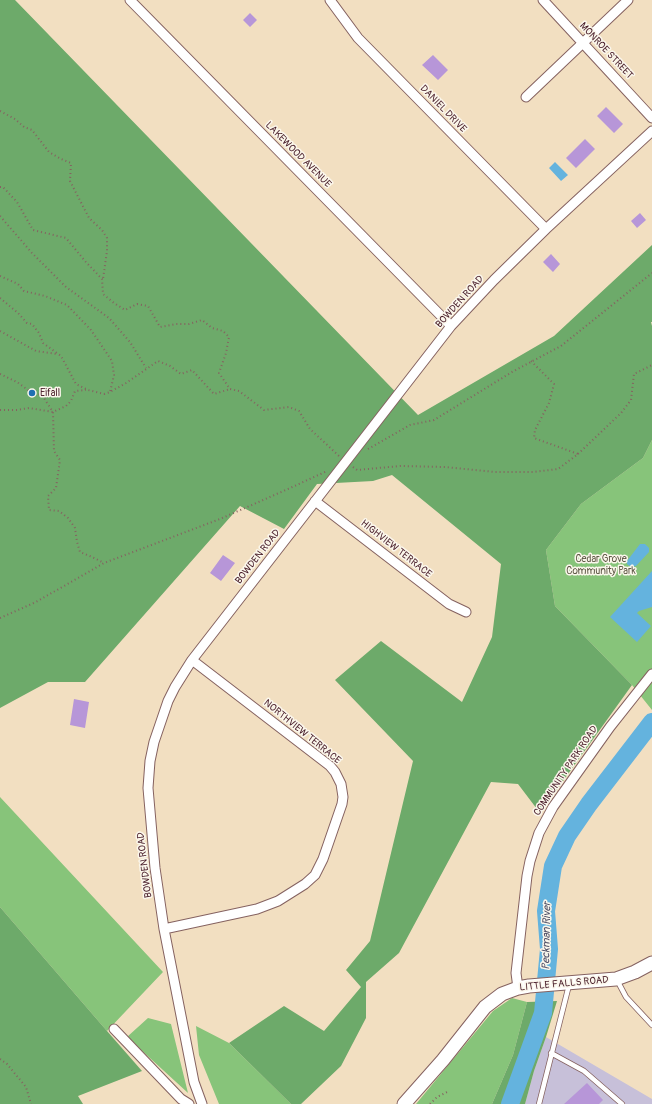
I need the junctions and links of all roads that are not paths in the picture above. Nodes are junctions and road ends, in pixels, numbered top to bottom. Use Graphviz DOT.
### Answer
graph roads {
  1 [pos="130,0"];
  2 [pos="330,0"];
  3 [pos="543,0"];
  4 [pos="628,0"];
  5 [pos="583,43"];
  6 [pos="526,97"];
  7 [pos="652,118"];
  8 [pos="652,131"];
  9 [pos="546,229"];
  10 [pos="451,326"];
  11 [pos="315,501"];
  12 [pos="466,612"];
  13 [pos="192,660"];
  14 [pos="652,674"];
  15 [pos="164,929"];
  16 [pos="652,963"];
  17 [pos="616,979"];
  18 [pos="569,983"];
  19 [pos="523,987"];
  20 [pos="652,1025"];
  21 [pos="114,1029"];
  22 [pos="551,1053"];
  23 [pos="409,1102"];
  24 [pos="189,1104"];
  25 [pos="202,1104"];
  26 [pos="539,1104"];
  27 [pos="622,1104"];
  1 -- 10 [label="street, LAKEWOOD AVENUE"];
  2 -- 9 [label="street, DANIEL DRIVE"];
  3 -- 5 [label="street, MONROE STREET"];
  4 -- 5 [label="street"];
  5 -- 6 [label="street"];
  5 -- 7 [label="street, MONROE STREET"];
  8 -- 9 [label="street, BOWDEN ROAD"];
  9 -- 10 [label="street, BOWDEN ROAD"];
  10 -- 11 [label="street, BOWDEN ROAD"];
  11 -- 12 [label="street, HIGHVIEW TERRACE"];
  11 -- 13 [label="street, BOWDEN ROAD"];
  13 -- 15 [label="street, BOWDEN ROAD"];
  13 -- 15 [label="street, NORTHVIEW TERRACE"];
  14 -- 19 [label="street, COMMUNITY PARK ROAD"];
  15 -- 25 [label="street, BOWDEN ROAD"];
  16 -- 17 [label="street, LITTLE FALLS ROAD"];
  17 -- 18 [label="street, LITTLE FALLS ROAD"];
  17 -- 20 [label="lane"];
  18 -- 19 [label="street, LITTLE FALLS ROAD"];
  18 -- 22 [label="lane"];
  19 -- 23 [label="street, LITTLE FALLS ROAD"];
  21 -- 24 [label="street"];
  22 -- 26 [label="lane"];
  22 -- 27 [label="lane"];
}
